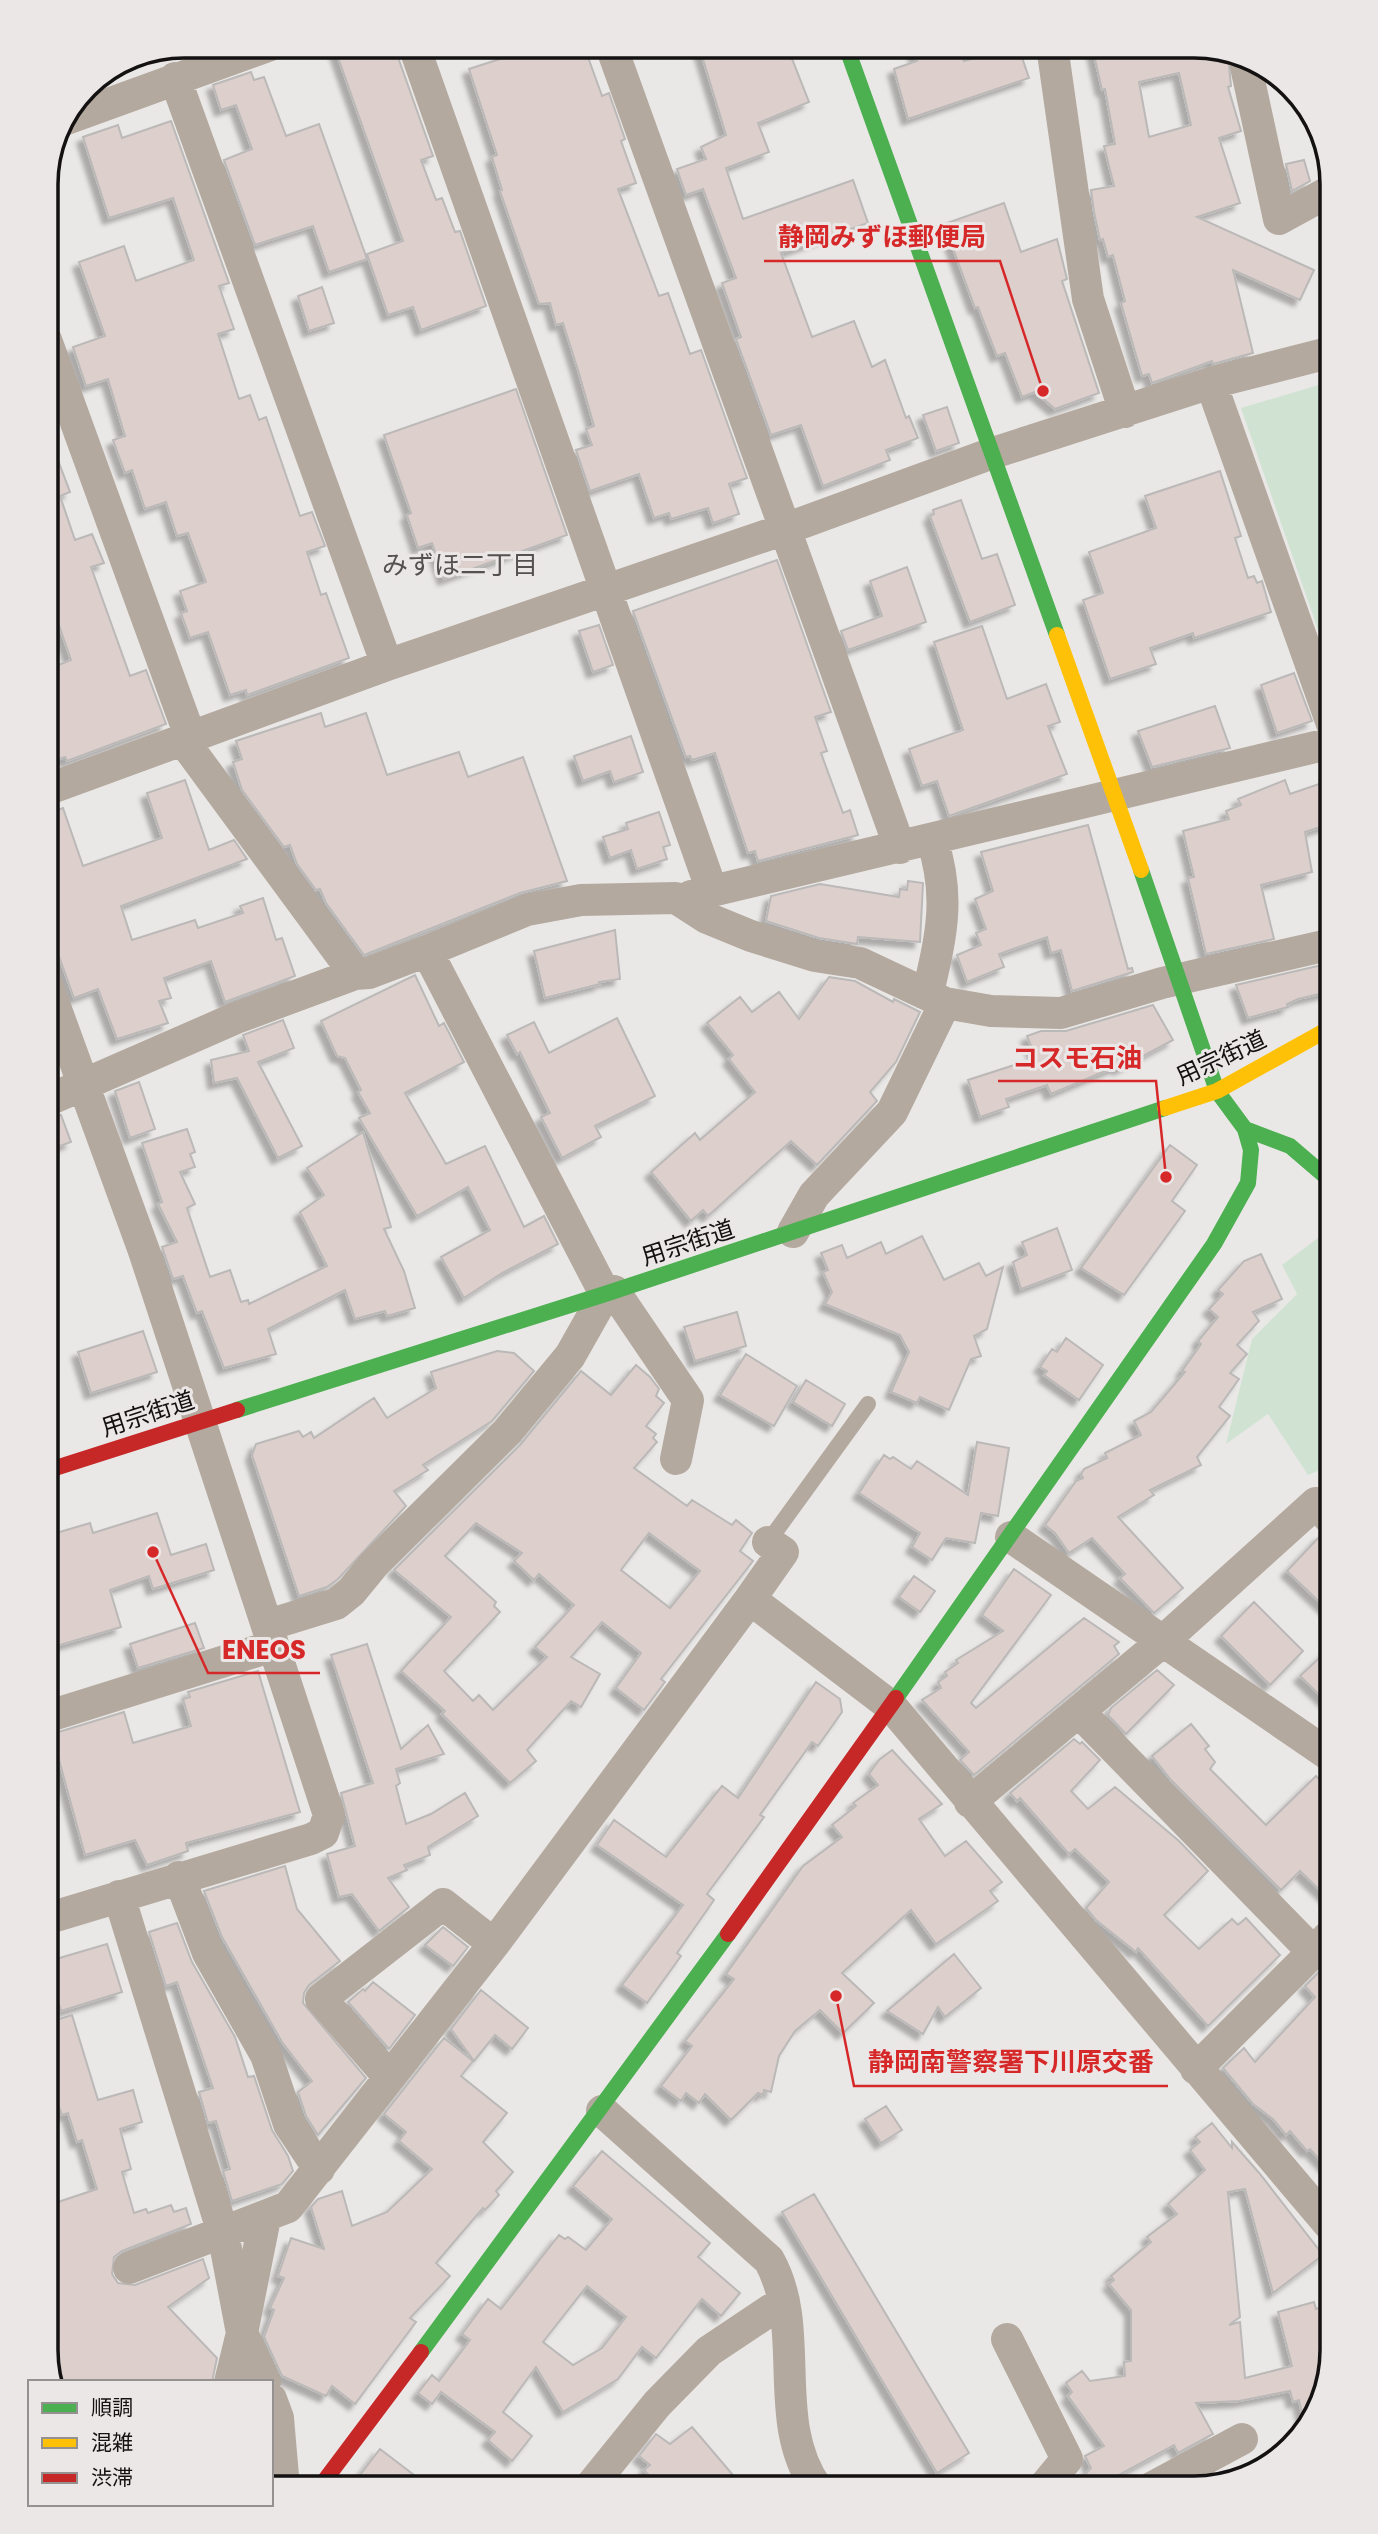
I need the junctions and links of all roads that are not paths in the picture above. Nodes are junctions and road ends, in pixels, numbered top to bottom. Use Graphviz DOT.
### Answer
graph roads {
  1 [pos="233,58"];
  2 [pos="418,58"];
  3 [pos="615,58"];
  4 [pos="850,58"];
  5 [pos="1054,58"];
  6 [pos="1247,69"];
  7 [pos="175,78"];
  8 [pos="79,114"];
  9 [pos="1320,197"];
  10 [pos="1320,355"];
  11 [pos="58,374"];
  12 [pos="1211,383"];
  13 [pos="1125,412"];
  14 [pos="990,454"];
  15 [pos="785,528"];
  16 [pos="607,588"];
  17 [pos="387,665"];
  18 [pos="1320,690"];
  19 [pos="186,738"];
  20 [pos="1320,746"];
  21 [pos="58,786"];
  22 [pos="1114,796"];
  23 [pos="932,840"];
  24 [pos="900,848"];
  25 [pos="712,891"];
  26 [pos="676,898"];
  27 [pos="1320,947"];
  28 [pos="427,951"];
  29 [pos="355,974"];
  30 [pos="1180,979"];
  31 [pos="936,998"];
  32 [pos="58,1015"];
  33 [pos="1320,1034"];
  34 [pos="84,1086"];
  35 [pos="1217,1091"];
  36 [pos="58,1096"];
  37 [pos="1245,1129"];
  38 [pos="1320,1172"];
  39 [pos="793,1232"];
  40 [pos="609,1293"];
  41 [pos="868,1404"];
  42 [pos="200,1421"];
  43 [pos="676,1459"];
  44 [pos="58,1467"];
  45 [pos="1320,1508"];
  46 [pos="1010,1537"];
  47 [pos="768,1542"];
  48 [pos="750,1600"];
  49 [pos="270,1636"];
  50 [pos="1162,1642"];
  51 [pos="892,1707"];
  52 [pos="1079,1712"];
  53 [pos="58,1713"];
  54 [pos="1320,1750"];
  55 [pos="970,1802"];
  56 [pos="179,1877"];
  57 [pos="119,1896"];
  58 [pos="58,1915"];
  59 [pos="1320,1939"];
  60 [pos="494,1944"];
  61 [pos="1320,1945"];
  62 [pos="1196,2069"];
  63 [pos="389,2077"];
  64 [pos="602,2111"];
  65 [pos="319,2169"];
  66 [pos="1320,2214"];
  67 [pos="265,2218"];
  68 [pos="223,2234"];
  69 [pos="130,2268"];
  70 [pos="784,2301"];
  71 [pos="242,2333"];
  72 [pos="1007,2339"];
  73 [pos="230,2380"];
  74 [pos="264,2380"];
  75 [pos="273,2412"];
  76 [pos="1242,2439"];
  77 [pos="282,2476"];
  78 [pos="328,2476"];
  79 [pos="599,2476"];
  80 [pos="808,2476"];
  81 [pos="1053,2476"];
  82 [pos="1173,2476"];
  1 -- 7 [label="street"];
  2 -- 16 [label="street"];
  3 -- 15 [label="street"];
  4 -- 14 [label="street"];
  5 -- 13 [label="street"];
  6 -- 9 [label="street"];
  7 -- 8 [label="street"];
  7 -- 17 [label="street"];
  10 -- 12 [label="street"];
  11 -- 19 [label="street"];
  12 -- 13 [label="street"];
  12 -- 18 [label="street"];
  13 -- 14 [label="street"];
  14 -- 15 [label="street"];
  14 -- 22 [label="street"];
  15 -- 16 [label="street"];
  15 -- 24 [label="street"];
  16 -- 17 [label="street"];
  16 -- 25 [label="street"];
  17 -- 19 [label="street"];
  19 -- 21 [label="street"];
  19 -- 29 [label="street"];
  20 -- 22 [label="street"];
  22 -- 23 [label="street"];
  22 -- 30 [label="street"];
  23 -- 24 [label="street"];
  23 -- 31 [label="street"];
  24 -- 25 [label="street"];
  25 -- 26 [label="street"];
  26 -- 28 [label="street"];
  26 -- 31 [label="street"];
  27 -- 30 [label="street"];
  28 -- 29 [label="street"];
  28 -- 40 [label="street"];
  29 -- 34 [label="street"];
  30 -- 31 [label="street"];
  30 -- 35 [label="street"];
  31 -- 39 [label="street"];
  32 -- 34 [label="street"];
  33 -- 35 [label="street, 用宗街道"];
  34 -- 36 [label="street"];
  34 -- 42 [label="street"];
  35 -- 37 [label="street"];
  35 -- 39 [label="street, 用宗街道"];
  37 -- 38 [label="street"];
  37 -- 46 [label="street"];
  39 -- 40 [label="street, 用宗街道"];
  40 -- 42 [label="street, 用宗街道"];
  40 -- 43 [label="street"];
  40 -- 49 [label="street"];
  41 -- 47 [label="lane"];
  42 -- 44 [label="street, 用宗街道"];
  42 -- 49 [label="street"];
  45 -- 50 [label="street"];
  46 -- 50 [label="street"];
  46 -- 51 [label="street"];
  47 -- 48 [label="street"];
  48 -- 51 [label="street"];
  48 -- 60 [label="street"];
  49 -- 53 [label="street"];
  49 -- 56 [label="street"];
  50 -- 52 [label="street"];
  50 -- 54 [label="street"];
  51 -- 55 [label="street"];
  51 -- 64 [label="street"];
  52 -- 55 [label="street"];
  52 -- 59 [label="street"];
  55 -- 62 [label="street"];
  56 -- 57 [label="street"];
  56 -- 65 [label="street"];
  57 -- 58 [label="street"];
  57 -- 68 [label="street"];
  60 -- 63 [label="street"];
  60 -- 63 [label="street"];
  61 -- 62 [label="street"];
  62 -- 66 [label="street"];
  63 -- 65 [label="street"];
  64 -- 70 [label="street"];
  64 -- 78 [label="street"];
  65 -- 67 [label="street"];
  67 -- 68 [label="street"];
  67 -- 71 [label="street"];
  68 -- 69 [label="street"];
  68 -- 71 [label="street"];
  70 -- 79 [label="street"];
  70 -- 80 [label="street"];
  71 -- 73 [label="street"];
  71 -- 74 [label="street"];
  72 -- 81 [label="street"];
  75 -- 77 [label="street"];
  76 -- 82 [label="street"];
}
